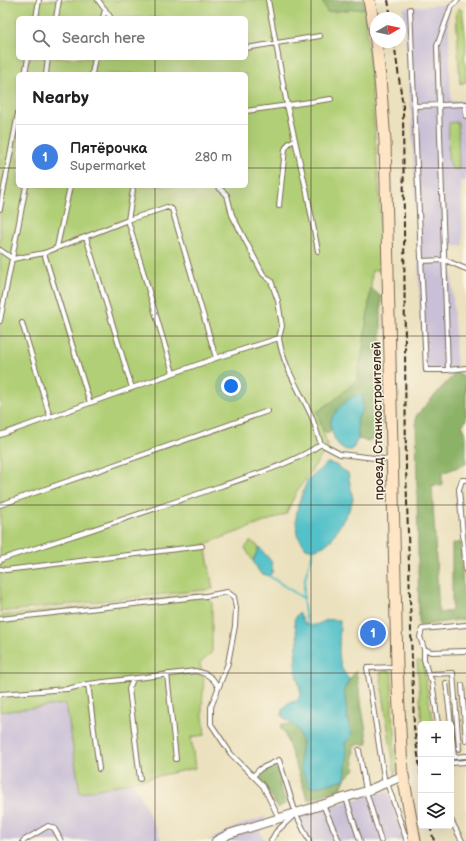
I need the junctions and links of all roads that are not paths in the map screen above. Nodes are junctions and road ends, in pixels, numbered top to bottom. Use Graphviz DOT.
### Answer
graph roads {
  1 [pos="39,0"];
  2 [pos="59,0"];
  3 [pos="98,0"];
  4 [pos="268,0"];
  5 [pos="369,0"];
  6 [pos="458,0"];
  7 [pos="105,9"];
  8 [pos="410,9"];
  9 [pos="36,16"];
  10 [pos="56,16"];
  11 [pos="103,16"];
  12 [pos="110,16"];
  13 [pos="320,36"];
  14 [pos="276,42"];
  15 [pos="248,48"];
  16 [pos="28,60"];
  17 [pos="48,60"];
  18 [pos="95,60"];
  19 [pos="25,72"];
  20 [pos="46,72"];
  21 [pos="92,72"];
  22 [pos="331,99"];
  23 [pos="466,104"];
  24 [pos="287,105"];
  25 [pos="440,105"];
  26 [pos="415,106"];
  27 [pos="248,111"];
  28 [pos="466,116"];
  29 [pos="16,124"];
  30 [pos="295,140"];
  31 [pos="26,188"];
  32 [pos="70,188"];
  33 [pos="219,188"];
  34 [pos="133,190"];
  35 [pos="279,206"];
  36 [pos="0,209"];
  37 [pos="128,220"];
  38 [pos="86,237"];
  39 [pos="57,248"];
  40 [pos="0,250"];
  41 [pos="318,251"];
  42 [pos="44,252"];
  43 [pos="12,259"];
  44 [pos="445,260"];
  45 [pos="421,261"];
  46 [pos="466,269"];
  47 [pos="0,321"];
  48 [pos="22,323"];
  49 [pos="279,338"];
  50 [pos="216,358"];
  51 [pos="466,368"];
  52 [pos="448,370"];
  53 [pos="173,373"];
  54 [pos="132,388"];
  55 [pos="90,403"];
  56 [pos="268,411"];
  57 [pos="50,417"];
  58 [pos="0,435"];
  59 [pos="321,444"];
  60 [pos="392,460"];
  61 [pos="466,480"];
  62 [pos="0,505"];
  63 [pos="202,546"];
  64 [pos="0,561"];
  65 [pos="0,569"];
  66 [pos="466,571"];
  67 [pos="0,619"];
  68 [pos="466,624"];
  69 [pos="424,649"];
  70 [pos="466,651"];
  71 [pos="397,667"];
  72 [pos="167,674"];
  73 [pos="428,674"];
  74 [pos="133,678"];
  75 [pos="446,683"];
  76 [pos="88,684"];
  77 [pos="462,685"];
  78 [pos="218,687"];
  79 [pos="0,694"];
  80 [pos="438,721"];
  81 [pos="451,721"];
  82 [pos="466,741"];
  83 [pos="459,749"];
  84 [pos="359,750"];
  85 [pos="466,756"];
  86 [pos="454,757"];
  87 [pos="176,759"];
  88 [pos="466,762"];
  89 [pos="454,763"];
  90 [pos="99,769"];
  91 [pos="253,776"];
  92 [pos="403,776"];
  93 [pos="140,779"];
  94 [pos="386,784"];
  95 [pos="366,791"];
  96 [pos="346,798"];
  97 [pos="323,805"];
  98 [pos="296,814"];
  99 [pos="279,818"];
  100 [pos="406,820"];
  101 [pos="454,826"];
  102 [pos="23,841"];
  103 [pos="61,841"];
  104 [pos="216,841"];
  105 [pos="271,841"];
  106 [pos="309,841"];
  107 [pos="339,841"];
  108 [pos="360,841"];
  109 [pos="381,841"];
  110 [pos="407,841"];
  111 [pos="415,841"];
  112 [pos="462,841"];
  1 -- 9 [label="lane"];
  2 -- 10 [label="lane"];
  3 -- 7 [label="lane"];
  4 -- 14 [label="lane"];
  5 -- 60 [label="main road, проезд Станкостроителей"];
  6 -- 25 [label="lane"];
  7 -- 11 [label="lane"];
  7 -- 12 [label="lane"];
  8 -- 26 [label="lane"];
  13 -- 14 [label="lane"];
  14 -- 15 [label="lane"];
  14 -- 24 [label="lane"];
  16 -- 19 [label="lane"];
  17 -- 20 [label="lane"];
  18 -- 21 [label="lane"];
  22 -- 24 [label="lane"];
  23 -- 25 [label="lane"];
  23 -- 28 [label="lane"];
  24 -- 27 [label="lane"];
  24 -- 30 [label="lane"];
  25 -- 26 [label="lane"];
  25 -- 44 [label="lane"];
  26 -- 45 [label="lane"];
  29 -- 36 [label="lane"];
  30 -- 35 [label="lane"];
  30 -- 41 [label="lane"];
  31 -- 43 [label="lane"];
  32 -- 39 [label="lane"];
  33 -- 49 [label="lane"];
  34 -- 37 [label="lane"];
  37 -- 38 [label="lane"];
  37 -- 50 [label="lane"];
  37 -- 53 [label="lane"];
  38 -- 39 [label="lane"];
  38 -- 54 [label="lane"];
  39 -- 42 [label="lane"];
  40 -- 43 [label="lane"];
  42 -- 43 [label="lane"];
  42 -- 55 [label="lane"];
  43 -- 47 [label="lane"];
  44 -- 45 [label="lane"];
  44 -- 46 [label="lane"];
  44 -- 52 [label="lane"];
  45 -- 52 [label="lane"];
  48 -- 57 [label="lane"];
  49 -- 50 [label="lane"];
  49 -- 59 [label="lane"];
  50 -- 53 [label="lane"];
  51 -- 52 [label="lane"];
  53 -- 54 [label="lane"];
  54 -- 55 [label="lane"];
  55 -- 57 [label="lane"];
  56 -- 62 [label="lane"];
  57 -- 58 [label="lane"];
  59 -- 60 [label="lane"];
  59 -- 64 [label="lane"];
  60 -- 71 [label="main road, проезд Станкостроителей"];
  61 -- 66 [label="lane"];
  63 -- 65 [label="lane"];
  67 -- 78 [label="lane"];
  68 -- 69 [label="lane"];
  69 -- 70 [label="lane"];
  69 -- 73 [label="lane"];
  71 -- 92 [label="main road, проезд Станкостроителей"];
  71 -- 94 [label="lane"];
  72 -- 74 [label="lane"];
  72 -- 78 [label="lane"];
  72 -- 87 [label="lane"];
  73 -- 80 [label="lane"];
  73 -- 83 [label="lane"];
  74 -- 76 [label="lane"];
  74 -- 93 [label="lane"];
  75 -- 81 [label="lane"];
  76 -- 79 [label="lane"];
  76 -- 90 [label="lane"];
  77 -- 82 [label="lane"];
  78 -- 91 [label="lane"];
  84 -- 95 [label="lane"];
  85 -- 86 [label="lane"];
  88 -- 89 [label="lane"];
  91 -- 98 [label="lane"];
  91 -- 99 [label="lane"];
  92 -- 94 [label="street"];
  92 -- 100 [label="main road, проезд Станкостроителей"];
  94 -- 95 [label="street"];
  94 -- 100 [label="lane"];
  95 -- 96 [label="street"];
  95 -- 109 [label="lane"];
  96 -- 97 [label="street"];
  96 -- 108 [label="lane"];
  97 -- 98 [label="street"];
  97 -- 107 [label="lane"];
  98 -- 99 [label="street"];
  98 -- 105 [label="lane"];
  98 -- 106 [label="lane"];
  99 -- 104 [label="street"];
  100 -- 110 [label="lane"];
  100 -- 111 [label="main road, проезд Станкостроителей"];
  101 -- 112 [label="lane"];
  102 -- 103 [label="lane"];
}
